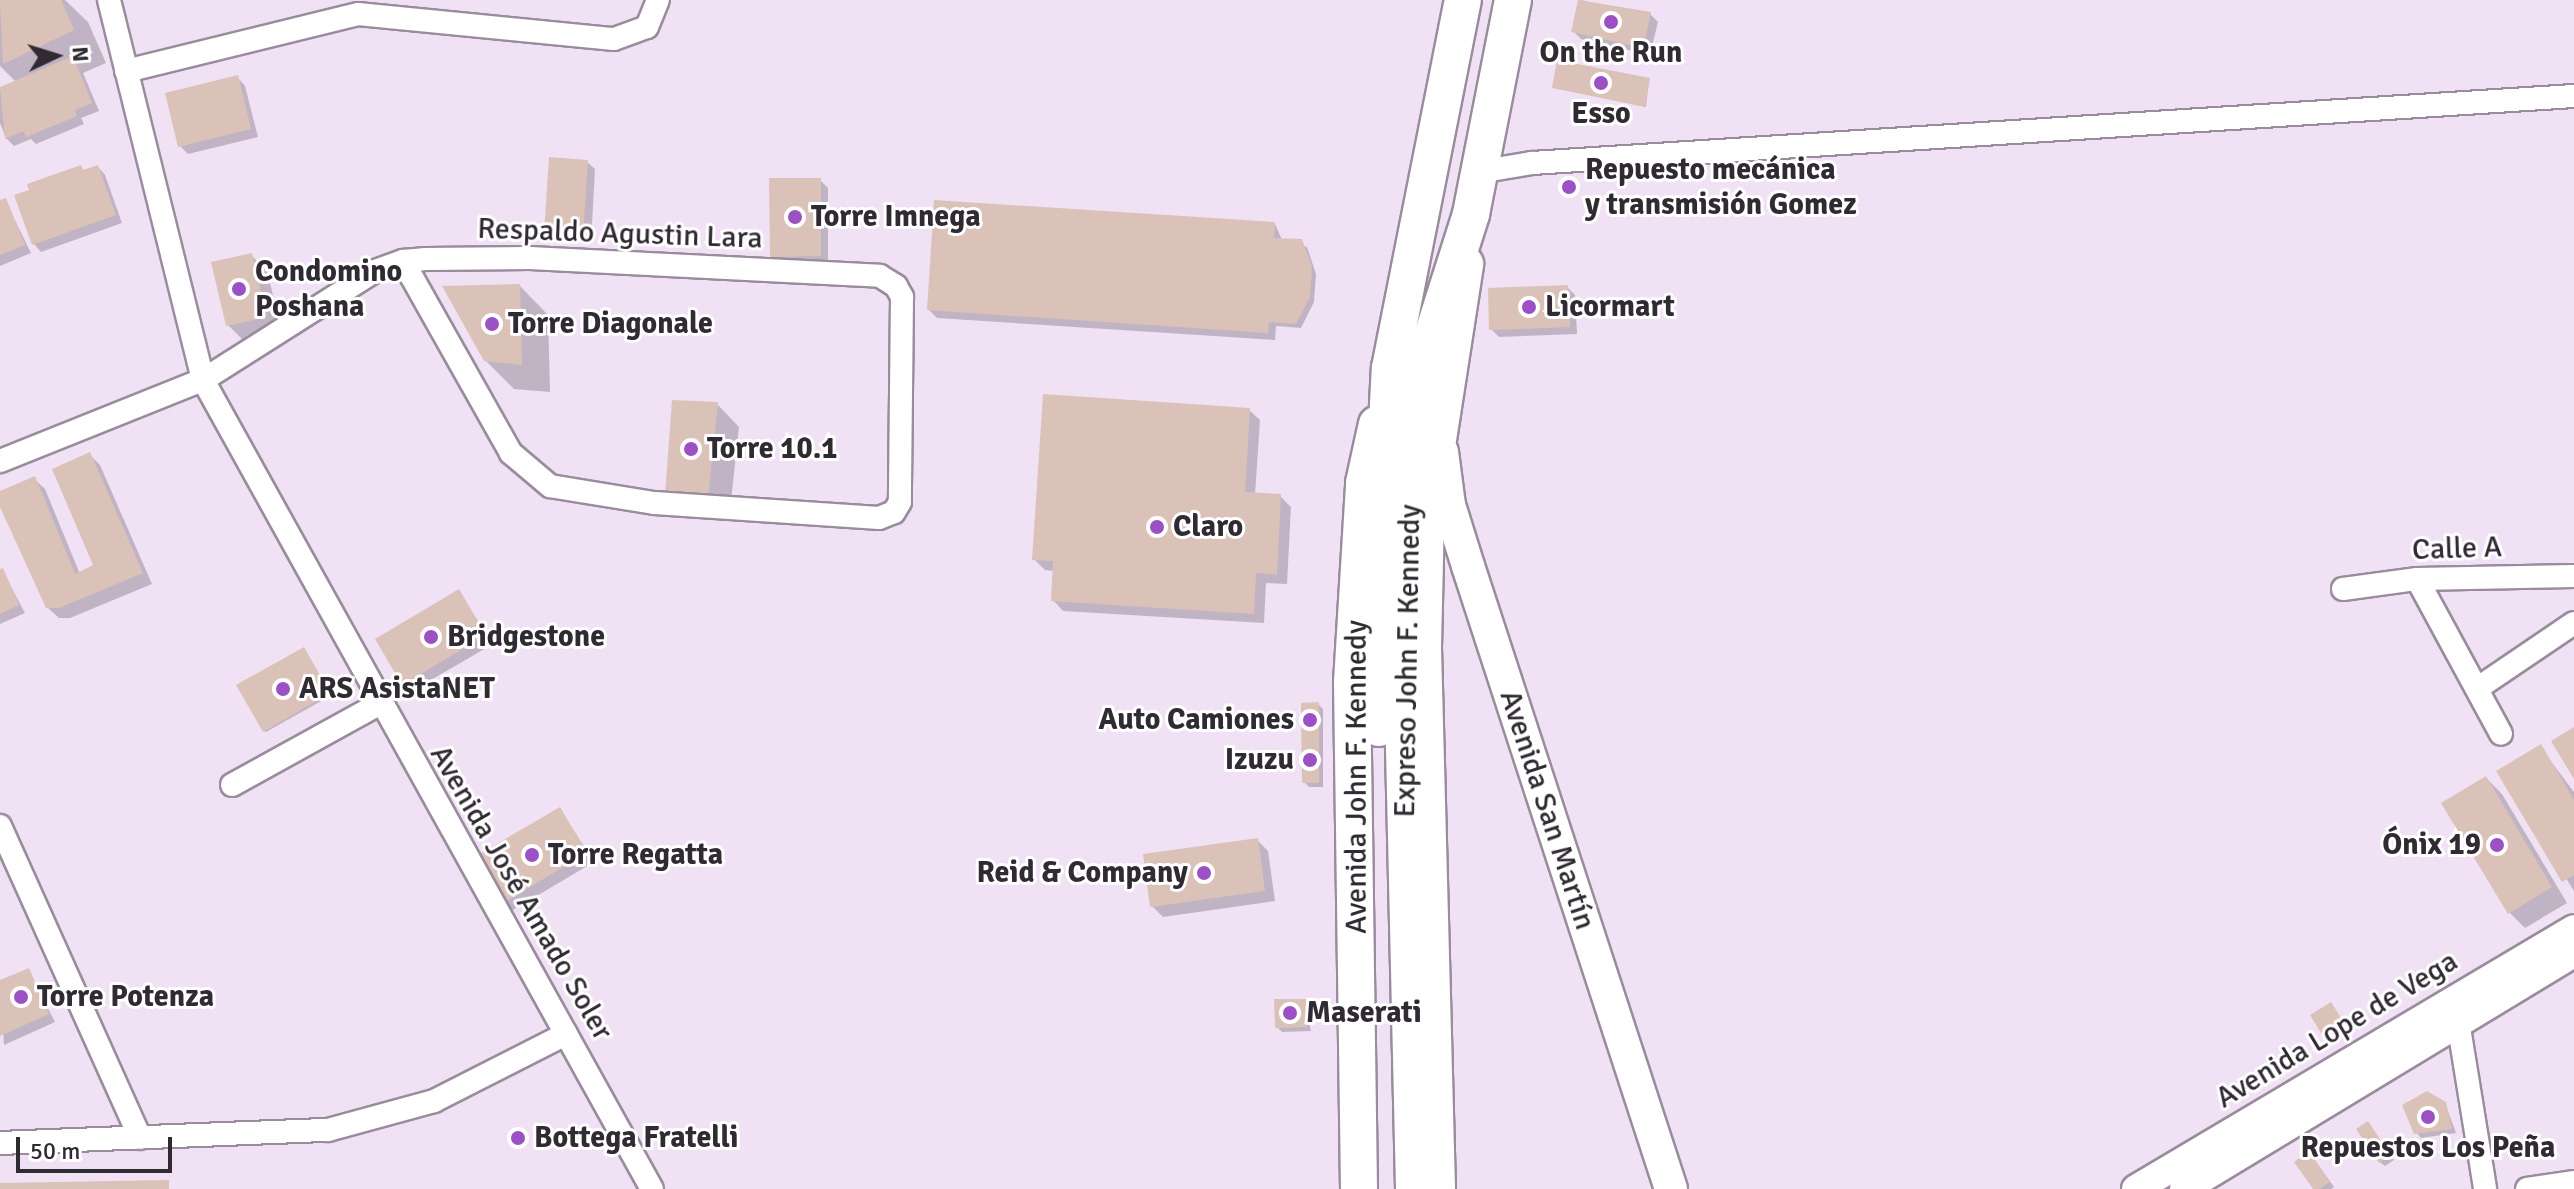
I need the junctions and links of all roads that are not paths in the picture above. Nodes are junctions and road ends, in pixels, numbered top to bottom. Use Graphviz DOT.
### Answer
graph roads {
  1 [pos="109,0"];
  2 [pos="658,0"];
  3 [pos="1463,0"];
  4 [pos="1513,0"];
  5 [pos="358,7"];
  6 [pos="126,71"];
  7 [pos="2574,96"];
  8 [pos="1478,172"];
  9 [pos="1471,214"];
  10 [pos="403,261"];
  11 [pos="1390,368"];
  12 [pos="203,380"];
  13 [pos="1438,427"];
  14 [pos="0,461"];
  15 [pos="2574,576"];
  16 [pos="2417,579"];
  17 [pos="2343,589"];
  18 [pos="2574,623"];
  19 [pos="2478,688"];
  20 [pos="1390,692"];
  21 [pos="379,704"];
  22 [pos="2501,734"];
  23 [pos="232,785"];
  24 [pos="0,826"];
  25 [pos="2574,929"];
  26 [pos="2574,953"];
  27 [pos="2457,1010"];
  28 [pos="566,1034"];
  29 [pos="140,1138"];
  30 [pos="0,1143"];
  31 [pos="2574,1182"];
  32 [pos="652,1189"];
  33 [pos="1359,1189"];
  34 [pos="1389,1189"];
  35 [pos="1414,1189"];
  36 [pos="1437,1189"];
  37 [pos="1671,1189"];
  38 [pos="2136,1189"];
  39 [pos="2184,1189"];
  40 [pos="2485,1189"];
  41 [pos="2527,1189"];
  1 -- 6 [label="street, Avenida José Amado Soler"];
  2 -- 5 [label="street"];
  3 -- 11 [label="main road, Expreso John F. Kennedy"];
  4 -- 8 [label="main road, Expreso John F. Kennedy"];
  5 -- 6 [label="street"];
  6 -- 12 [label="street, Avenida José Amado Soler"];
  7 -- 8 [label="street"];
  8 -- 9 [label="main road, Expreso John F. Kennedy"];
  9 -- 13 [label="main road"];
  9 -- 20 [label="main road, Expreso John F. Kennedy"];
  10 -- 10 [label="street, Respaldo Agustin Lara"];
  10 -- 12 [label="street"];
  11 -- 20 [label="main road, Expreso John F. Kennedy"];
  11 -- 33 [label="main road, Avenida John F. Kennedy"];
  12 -- 14 [label="street"];
  12 -- 21 [label="street, Avenida José Amado Soler"];
  13 -- 36 [label="main road"];
  13 -- 37 [label="main road, Avenida San Martín"];
  15 -- 16 [label="street, Calle A"];
  16 -- 17 [label="street, Calle A"];
  16 -- 19 [label="street"];
  18 -- 19 [label="street"];
  19 -- 22 [label="street"];
  20 -- 34 [label="main road, Expreso John F. Kennedy"];
  20 -- 35 [label="main road, Expreso John F. Kennedy"];
  21 -- 23 [label="street"];
  21 -- 28 [label="street, Avenida José Amado Soler"];
  24 -- 29 [label="street"];
  25 -- 27 [label="street, Avenida Lope de Vega"];
  26 -- 27 [label="street, Avenida Lope de Vega"];
  27 -- 38 [label="street, Avenida Lope de Vega"];
  27 -- 39 [label="street, Avenida Lope de Vega"];
  27 -- 40 [label="street"];
  28 -- 29 [label="street"];
  28 -- 32 [label="street, Avenida José Amado Soler"];
  29 -- 30 [label="street"];
  31 -- 41 [label="street"];
}
